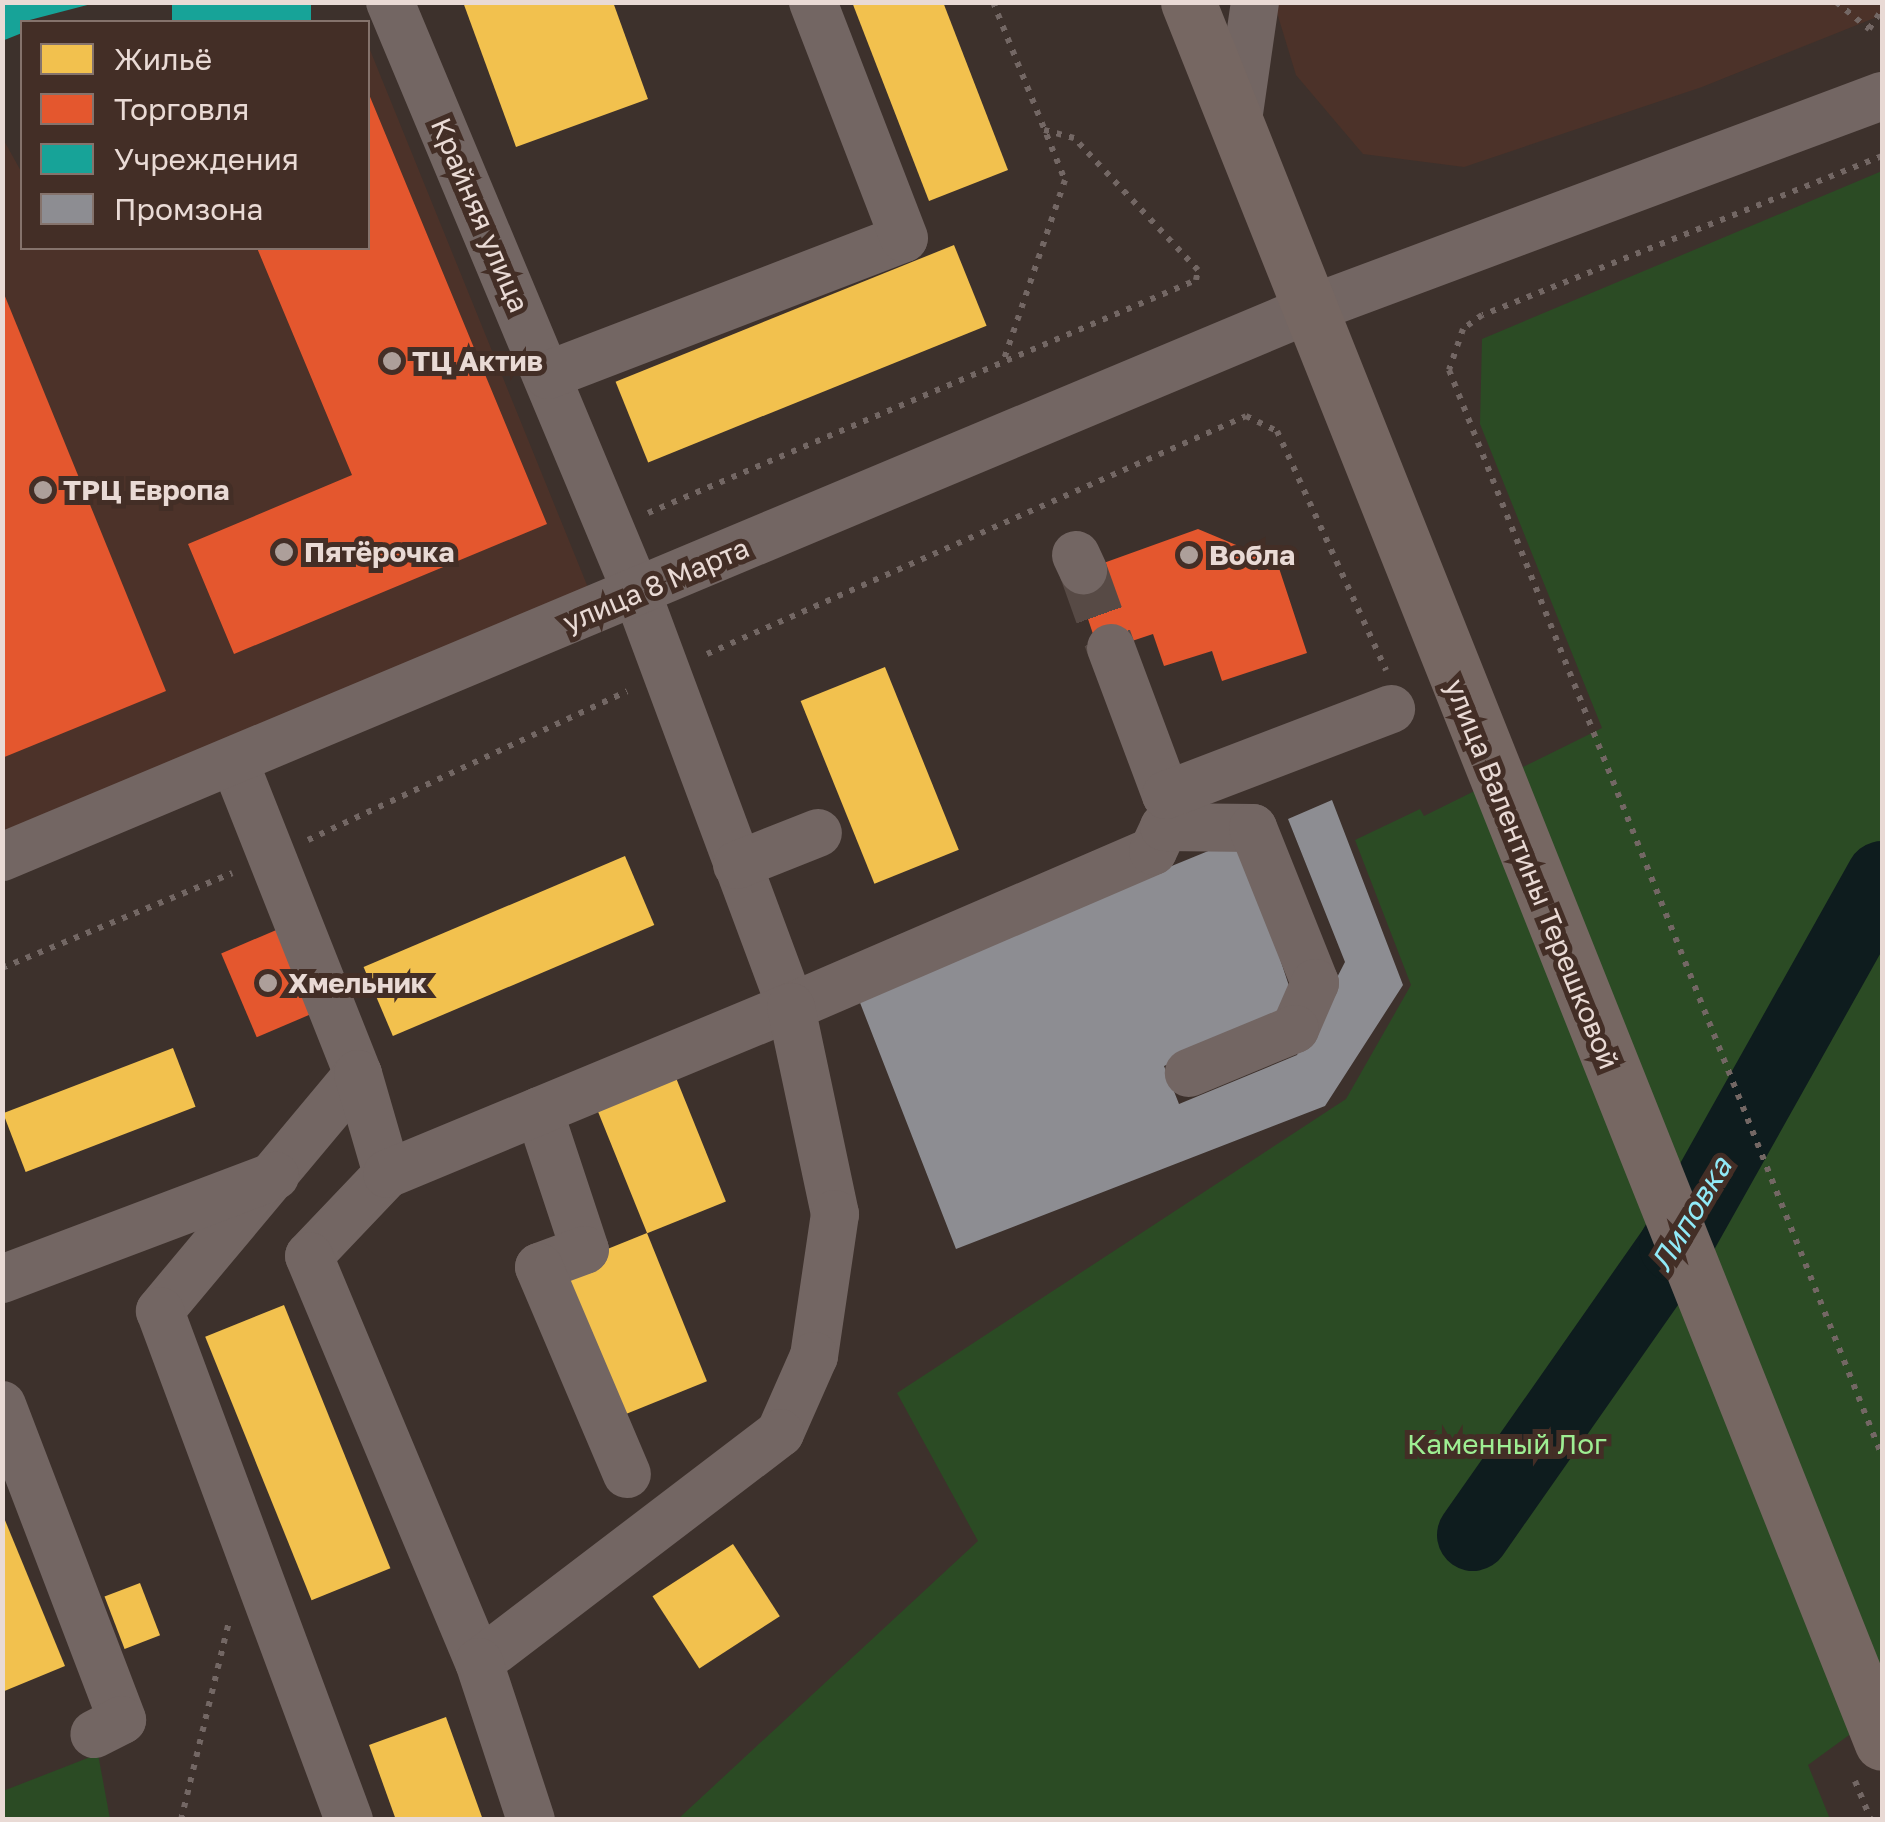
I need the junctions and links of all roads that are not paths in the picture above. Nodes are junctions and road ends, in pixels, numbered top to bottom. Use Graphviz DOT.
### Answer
graph roads {
  1 [pos="390,2"];
  2 [pos="813,2"];
  3 [pos="1188,2"];
  4 [pos="1254,2"];
  5 [pos="1882,96"];
  6 [pos="1237,127"];
  7 [pos="1308,310"];
  8 [pos="548,375"];
  9 [pos="636,594"];
  10 [pos="1111,648"];
  11 [pos="1392,699"];
  12 [pos="234,761"];
  13 [pos="818,834"];
  14 [pos="2,857"];
  15 [pos="737,865"];
  16 [pos="791,1007"];
  17 [pos="1188,1073"];
  18 [pos="358,1074"];
  19 [pos="539,1111"];
  20 [pos="282,1174"];
  21 [pos="387,1174"];
  22 [pos="2,1279"];
  23 [pos="2,1405"];
  24 [pos="627,1474"];
  25 [pos="479,1662"];
  26 [pos="94,1734"];
  27 [pos="1882,1743"];
  28 [pos="349,1820"];
  29 [pos="531,1820"];
  1 -- 8 [label="street, Крайняя улица"];
  2 -- 8 [label="street"];
  3 -- 6 [label="main road, улица Валентины Терешковой"];
  4 -- 6 [label="street"];
  5 -- 7 [label="street, улица 8 Марта"];
  6 -- 7 [label="main road, улица Валентины Терешковой"];
  7 -- 9 [label="street, улица 8 Марта"];
  7 -- 27 [label="main road, улица Валентины Терешковой"];
  8 -- 9 [label="street, Крайняя улица"];
  9 -- 12 [label="street, улица 8 Марта"];
  9 -- 15 [label="street, Крайняя улица"];
  10 -- 11 [label="street"];
  12 -- 14 [label="street, улица 8 Марта"];
  12 -- 18 [label="street"];
  13 -- 15 [label="street"];
  15 -- 16 [label="street, Крайняя улица"];
  16 -- 17 [label="street"];
  16 -- 19 [label="street"];
  16 -- 25 [label="street, Крайняя улица"];
  18 -- 20 [label="street"];
  18 -- 21 [label="street"];
  19 -- 21 [label="street"];
  19 -- 24 [label="street"];
  20 -- 22 [label="street"];
  20 -- 28 [label="street"];
  21 -- 25 [label="street"];
  23 -- 26 [label="street"];
  25 -- 29 [label="street"];
}
